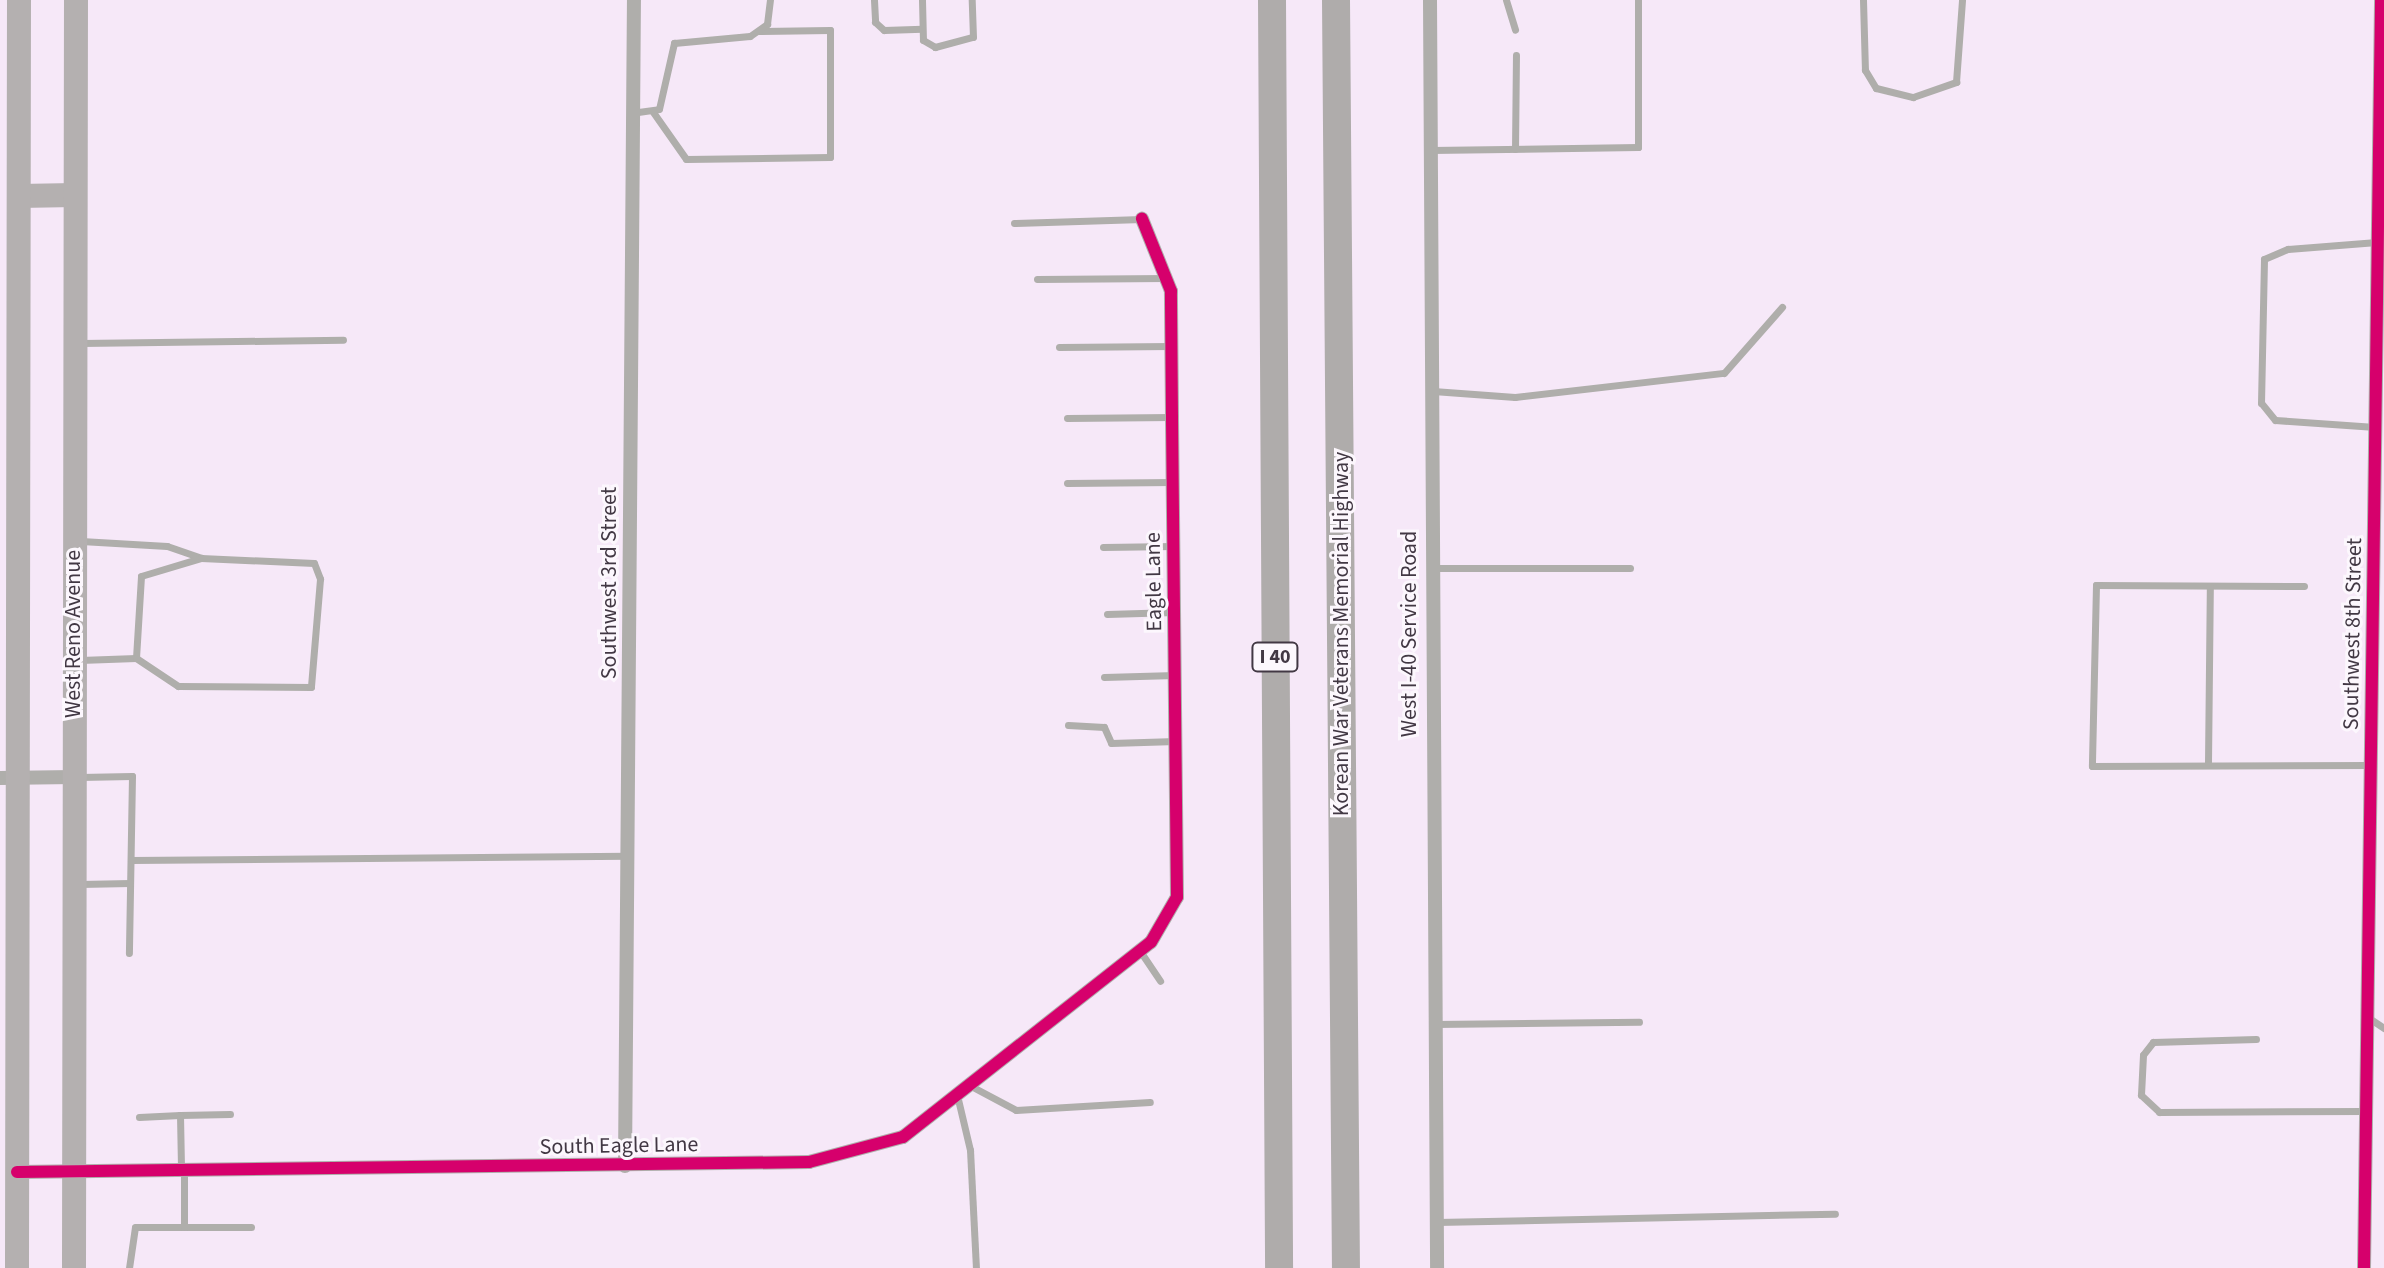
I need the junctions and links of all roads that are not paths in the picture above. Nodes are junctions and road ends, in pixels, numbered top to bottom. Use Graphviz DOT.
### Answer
graph roads {
  1 [pos="19,0"];
  2 [pos="76,0"];
  3 [pos="634,0"];
  4 [pos="770,0"];
  5 [pos="874,0"];
  6 [pos="922,0"];
  7 [pos="972,0"];
  8 [pos="1272,0"];
  9 [pos="1336,0"];
  10 [pos="1348,0"];
  11 [pos="1430,0"];
  12 [pos="1506,0"];
  13 [pos="1638,0"];
  14 [pos="1863,0"];
  15 [pos="1962,0"];
  16 [pos="2381,0"];
  17 [pos="922,29"];
  18 [pos="1515,30"];
  19 [pos="759,31"];
  20 [pos="1516,55"];
  21 [pos="1337,65"];
  22 [pos="2382,84"];
  23 [pos="653,112"];
  24 [pos="629,114"];
  25 [pos="1515,149"];
  26 [pos="1431,150"];
  27 [pos="75,195"];
  28 [pos="14,197"];
  29 [pos="1142,219"];
  30 [pos="1014,223"];
  31 [pos="2378,242"];
  32 [pos="2381,274"];
  33 [pos="1166,278"];
  34 [pos="1037,279"];
  35 [pos="1782,307"];
  36 [pos="343,340"];
  37 [pos="75,343"];
  38 [pos="1171,346"];
  39 [pos="1059,347"];
  40 [pos="1431,391"];
  41 [pos="1172,417"];
  42 [pos="1067,418"];
  43 [pos="2375,427"];
  44 [pos="1173,482"];
  45 [pos="1067,483"];
  46 [pos="2379,516"];
  47 [pos="74,540"];
  48 [pos="1174,546"];
  49 [pos="1103,547"];
  50 [pos="201,558"];
  51 [pos="1432,568"];
  52 [pos="1630,568"];
  53 [pos="2210,586"];
  54 [pos="2304,586"];
  55 [pos="1175,612"];
  56 [pos="1107,614"];
  57 [pos="136,658"];
  58 [pos="74,660"];
  59 [pos="1175,675"];
  60 [pos="1104,677"];
  61 [pos="1068,725"];
  62 [pos="1176,741"];
  63 [pos="2208,763"];
  64 [pos="2371,765"];
  65 [pos="74,777"];
  66 [pos="9,778"];
  67 [pos="630,856"];
  68 [pos="131,860"];
  69 [pos="130,883"];
  70 [pos="74,884"];
  71 [pos="1145,946"];
  72 [pos="129,953"];
  73 [pos="1160,981"];
  74 [pos="2368,1016"];
  75 [pos="1639,1022"];
  76 [pos="1435,1024"];
  77 [pos="2384,1028"];
  78 [pos="2256,1039"];
  79 [pos="963,1090"];
  80 [pos="1150,1102"];
  81 [pos="2366,1111"];
  82 [pos="230,1114"];
  83 [pos="180,1115"];
  84 [pos="139,1117"];
  85 [pos="625,1166"];
  86 [pos="182,1171"];
  87 [pos="17,1172"];
  88 [pos="74,1172"];
  89 [pos="1835,1214"];
  90 [pos="1437,1222"];
  91 [pos="184,1227"];
  92 [pos="251,1227"];
  93 [pos="17,1268"];
  94 [pos="74,1268"];
  95 [pos="129,1268"];
  96 [pos="976,1268"];
  97 [pos="1279,1268"];
  98 [pos="1346,1268"];
  99 [pos="1437,1268"];
  100 [pos="2364,1268"];
  1 -- 28 [label="main road"];
  2 -- 27 [label="main road, West Reno Avenue"];
  3 -- 24 [label="street, Southwest 3rd Street"];
  4 -- 19 [label="lane"];
  5 -- 17 [label="lane"];
  6 -- 17 [label="lane"];
  7 -- 17 [label="lane"];
  8 -- 97 [label="highway, I 40"];
  9 -- 21 [label="highway, Korean War Veterans Memorial Highway"];
  10 -- 21 [label="highway"];
  11 -- 26 [label="street, West I-40 Service Road"];
  12 -- 18 [label="lane"];
  13 -- 25 [label="lane"];
  14 -- 15 [label="lane"];
  16 -- 22 [label="street, Southwest 8th Street"];
  19 -- 23 [label="lane"];
  19 -- 23 [label="lane"];
  20 -- 25 [label="lane"];
  21 -- 98 [label="highway, Korean War Veterans Memorial Highway"];
  22 -- 31 [label="street, Southwest 8th Street"];
  23 -- 24 [label="lane"];
  24 -- 67 [label="street, Southwest 3rd Street"];
  25 -- 26 [label="lane"];
  26 -- 40 [label="street, West I-40 Service Road"];
  27 -- 28 [label="main road"];
  27 -- 37 [label="main road, West Reno Avenue"];
  28 -- 66 [label="main road"];
  29 -- 30 [label="lane"];
  29 -- 33 [label="street, Eagle Lane"];
  31 -- 32 [label="street, Southwest 8th Street"];
  31 -- 43 [label="lane"];
  32 -- 43 [label="street, Southwest 8th Street"];
  33 -- 34 [label="lane"];
  33 -- 38 [label="street, Eagle Lane"];
  35 -- 40 [label="lane"];
  36 -- 37 [label="lane"];
  37 -- 47 [label="main road, West Reno Avenue"];
  38 -- 39 [label="lane"];
  38 -- 41 [label="street, Eagle Lane"];
  40 -- 51 [label="street, West I-40 Service Road"];
  41 -- 42 [label="lane"];
  41 -- 44 [label="street, Eagle Lane"];
  43 -- 46 [label="street, Southwest 8th Street"];
  44 -- 45 [label="lane"];
  44 -- 48 [label="street, Eagle Lane"];
  46 -- 64 [label="street, Southwest 8th Street"];
  47 -- 50 [label="lane"];
  47 -- 58 [label="main road, West Reno Avenue"];
  48 -- 49 [label="lane"];
  48 -- 55 [label="street, Eagle Lane"];
  50 -- 57 [label="lane"];
  50 -- 57 [label="lane"];
  51 -- 52 [label="lane"];
  51 -- 76 [label="street, West I-40 Service Road"];
  53 -- 54 [label="lane"];
  53 -- 63 [label="lane"];
  53 -- 63 [label="lane"];
  55 -- 56 [label="lane"];
  55 -- 59 [label="street, Eagle Lane"];
  57 -- 58 [label="lane"];
  58 -- 65 [label="main road, West Reno Avenue"];
  59 -- 60 [label="lane"];
  59 -- 62 [label="street, Eagle Lane"];
  61 -- 62 [label="lane"];
  62 -- 71 [label="street, Eagle Lane"];
  63 -- 64 [label="lane"];
  64 -- 74 [label="street, Southwest 8th Street"];
  65 -- 66 [label="street"];
  65 -- 68 [label="lane"];
  65 -- 70 [label="main road, West Reno Avenue"];
  66 -- 87 [label="main road"];
  67 -- 68 [label="lane"];
  67 -- 85 [label="street, Southwest 3rd Street"];
  68 -- 69 [label="lane"];
  69 -- 70 [label="lane"];
  69 -- 72 [label="lane"];
  70 -- 88 [label="main road, West Reno Avenue"];
  71 -- 73 [label="lane"];
  71 -- 79 [label="street, South Eagle Lane"];
  74 -- 77 [label="lane"];
  74 -- 81 [label="street, Southwest 8th Street"];
  75 -- 76 [label="lane"];
  76 -- 90 [label="street, West I-40 Service Road"];
  78 -- 81 [label="lane"];
  79 -- 80 [label="lane"];
  79 -- 85 [label="street, South Eagle Lane"];
  79 -- 96 [label="lane"];
  81 -- 100 [label="street, Southwest 8th Street"];
  82 -- 83 [label="lane"];
  83 -- 84 [label="lane"];
  83 -- 86 [label="lane"];
  85 -- 86 [label="street, South Eagle Lane"];
  86 -- 88 [label="street, South Eagle Lane"];
  86 -- 91 [label="lane"];
  87 -- 88 [label="street, South Eagle Lane"];
  87 -- 93 [label="main road"];
  88 -- 94 [label="main road, West Reno Avenue"];
  89 -- 90 [label="lane"];
  90 -- 99 [label="street, West I-40 Service Road"];
  91 -- 92 [label="lane"];
  91 -- 95 [label="lane"];
}
